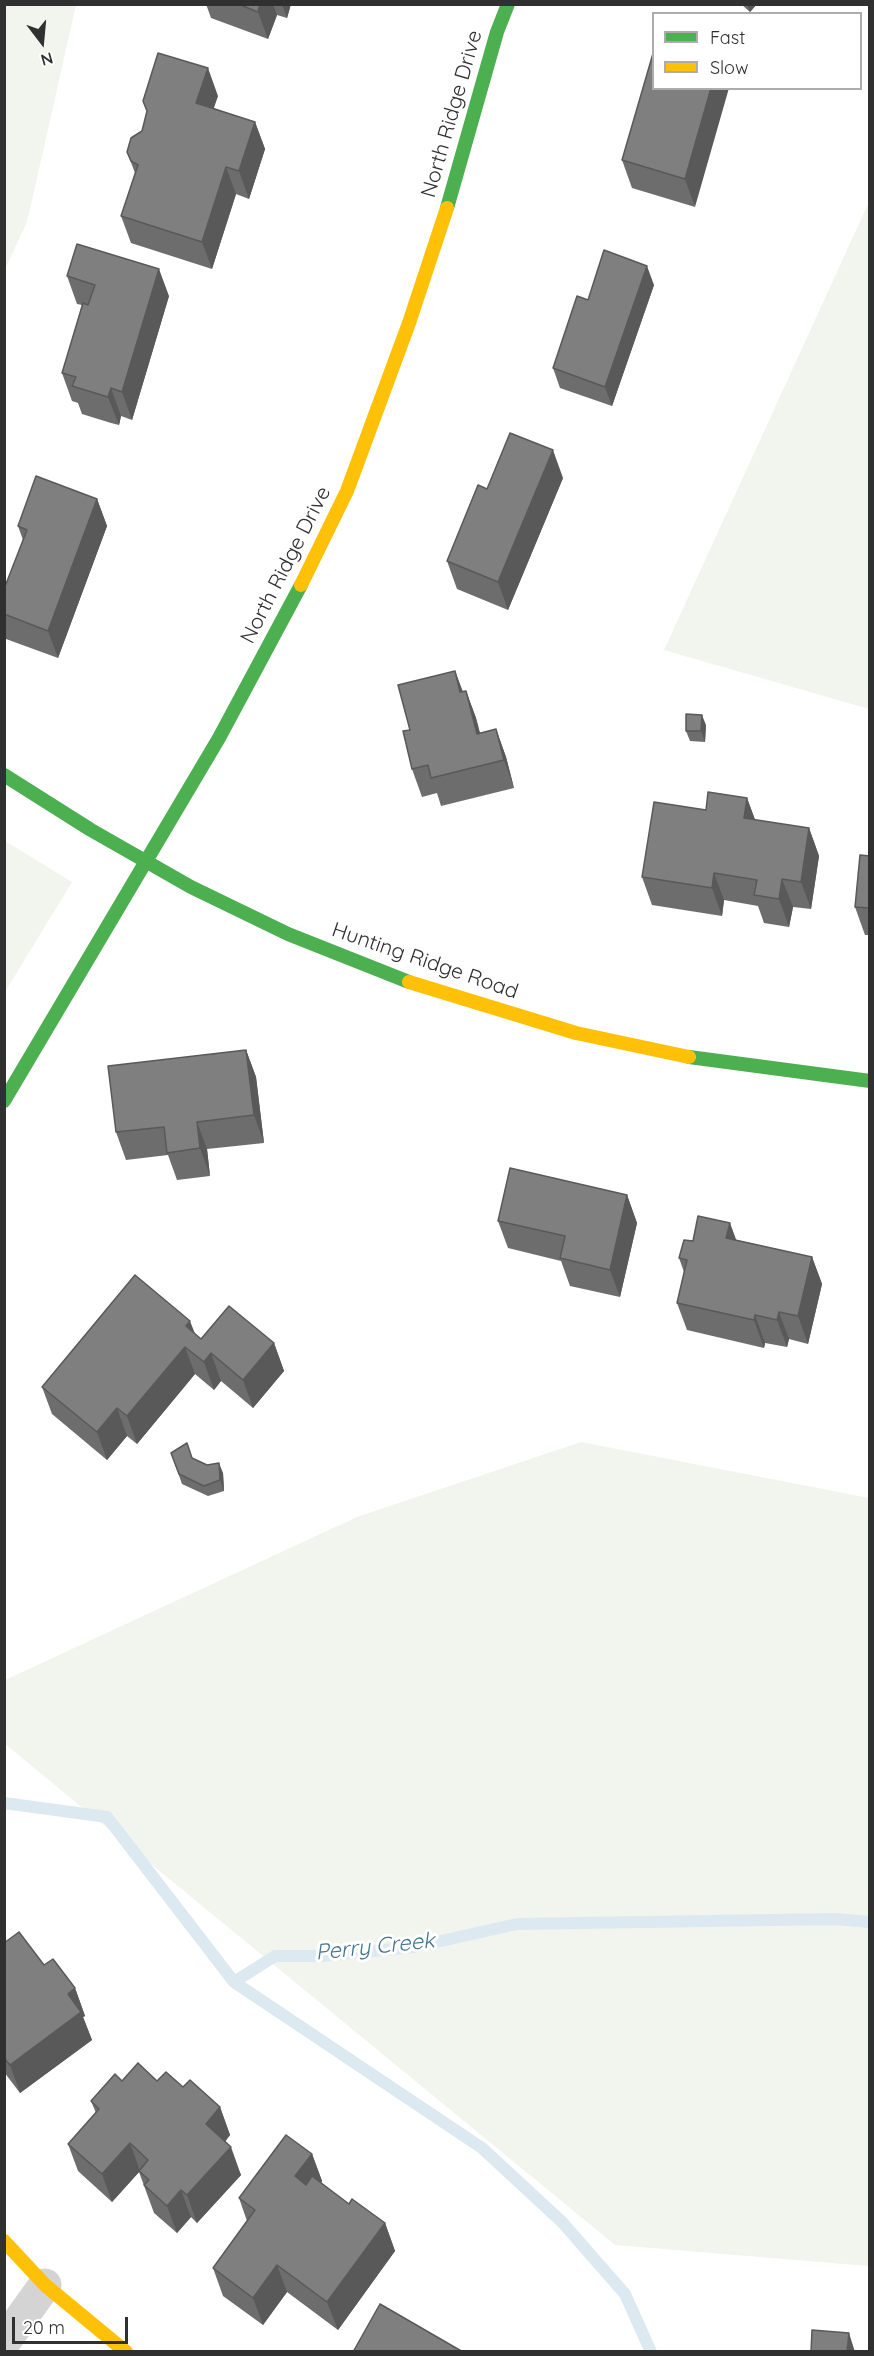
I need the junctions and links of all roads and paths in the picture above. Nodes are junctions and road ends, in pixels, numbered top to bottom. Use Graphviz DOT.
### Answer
graph roads {
  1 [pos="508,4"];
  2 [pos="4,775"];
  3 [pos="144,862"];
  4 [pos="870,1081"];
  5 [pos="4,1101"];
  6 [pos="4,2241"];
  7 [pos="45,2285"];
  8 [pos="4,2342"];
  9 [pos="126,2352"];
  1 -- 3 [label="street, North Ridge Drive"];
  2 -- 3 [label="street, Hunting Ridge Road"];
  3 -- 4 [label="street, Hunting Ridge Road"];
  3 -- 5 [label="street, North Ridge Drive"];
  6 -- 7 [label="street"];
  7 -- 8 [label="street"];
  7 -- 9 [label="street"];
}
